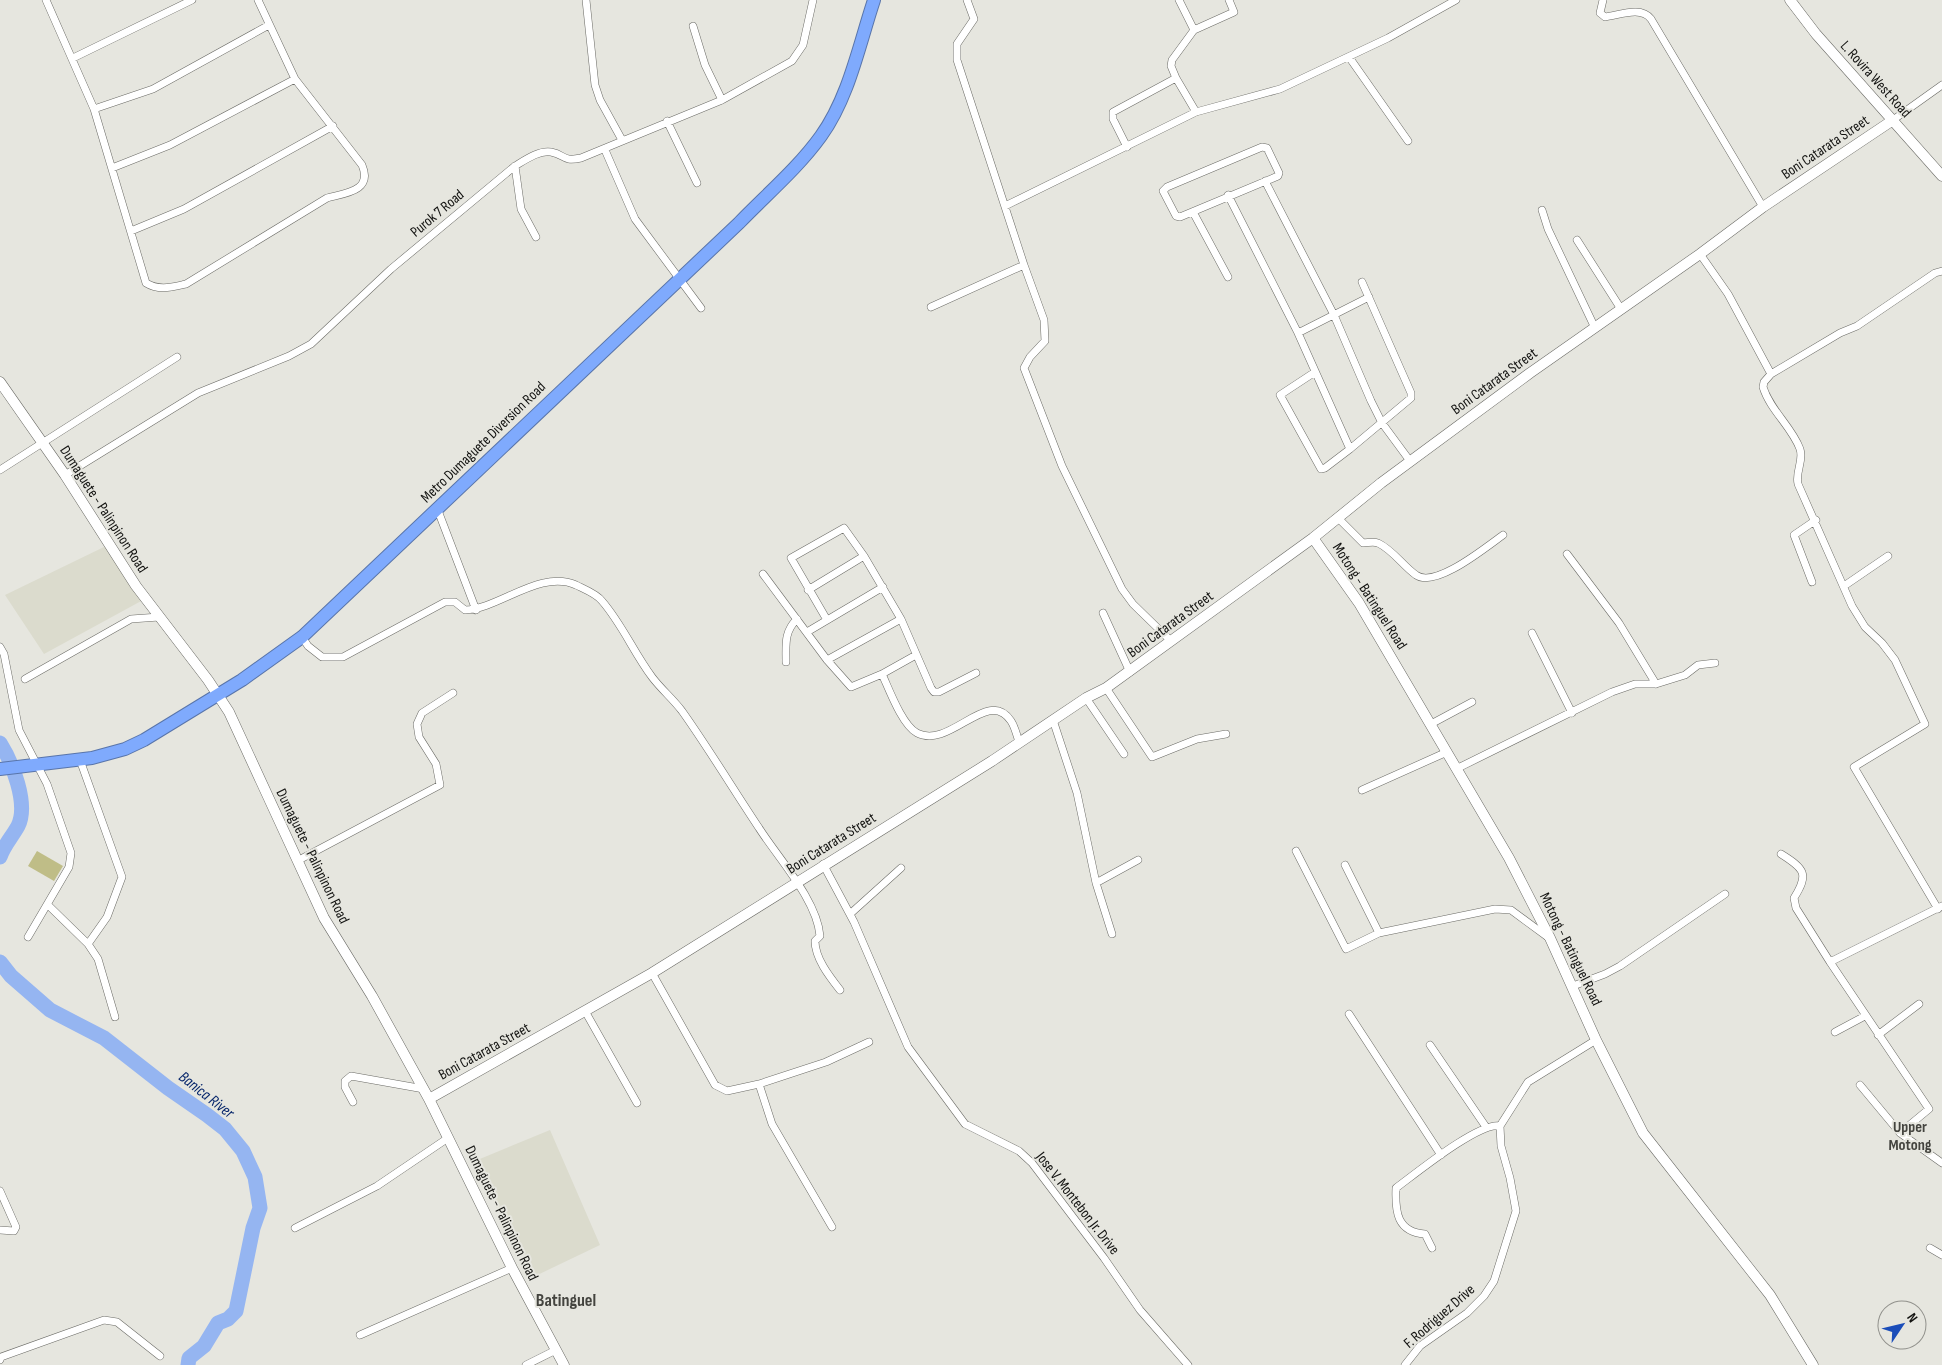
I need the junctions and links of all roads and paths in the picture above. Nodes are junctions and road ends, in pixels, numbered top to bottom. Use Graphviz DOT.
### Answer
graph roads {
  1 [pos="46,0"];
  2 [pos="192,0"];
  3 [pos="258,0"];
  4 [pos="586,0"];
  5 [pos="813,0"];
  6 [pos="874,0"];
  7 [pos="967,0"];
  8 [pos="1179,0"];
  9 [pos="1229,0"];
  10 [pos="1456,0"];
  11 [pos="1603,0"];
  12 [pos="1790,0"];
  13 [pos="269,25"];
  14 [pos="692,26"];
  15 [pos="1194,30"];
  16 [pos="1348,57"];
  17 [pos="73,58"];
  18 [pos="1176,78"];
  19 [pos="295,79"];
  20 [pos="1942,85"];
  21 [pos="722,100"];
  22 [pos="94,108"];
  23 [pos="1196,112"];
  24 [pos="1893,120"];
  25 [pos="667,121"];
  26 [pos="333,126"];
  27 [pos="622,140"];
  28 [pos="1408,141"];
  29 [pos="1128,147"];
  30 [pos="605,150"];
  31 [pos="515,166"];
  32 [pos="112,168"];
  33 [pos="1942,176"];
  34 [pos="1265,181"];
  35 [pos="697,183"];
  36 [pos="1228,195"];
  37 [pos="1005,206"];
  38 [pos="1763,207"];
  39 [pos="1542,210"];
  40 [pos="1193,212"];
  41 [pos="132,232"];
  42 [pos="536,237"];
  43 [pos="1576,240"];
  44 [pos="1700,254"];
  45 [pos="1024,265"];
  46 [pos="1942,271"];
  47 [pos="1228,277"];
  48 [pos="679,278"];
  49 [pos="1362,282"];
  50 [pos="1369,297"];
  51 [pos="931,307"];
  52 [pos="701,308"];
  53 [pos="1621,309"];
  54 [pos="1334,315"];
  55 [pos="1595,328"];
  56 [pos="1298,334"];
  57 [pos="177,357"];
  58 [pos="1316,372"];
  59 [pos="1771,374"];
  60 [pos="0,382"];
  61 [pos="1382,423"];
  62 [pos="43,442"];
  63 [pos="1350,449"];
  64 [pos="1410,461"];
  65 [pos="0,470"];
  66 [pos="65,475"];
  67 [pos="437,508"];
  68 [pos="1338,518"];
  69 [pos="1816,520"];
  70 [pos="1503,535"];
  71 [pos="1313,538"];
  72 [pos="1567,554"];
  73 [pos="864,556"];
  74 [pos="1888,556"];
  75 [pos="764,574"];
  76 [pos="1812,582"];
  77 [pos="1844,586"];
  78 [pos="883,587"];
  79 [pos="808,590"];
  80 [pos="476,610"];
  81 [pos="1103,613"];
  82 [pos="159,617"];
  83 [pos="796,619"];
  84 [pos="901,619"];
  85 [pos="827,620"];
  86 [pos="807,632"];
  87 [pos="1532,633"];
  88 [pos="302,636"];
  89 [pos="1171,641"];
  90 [pos="0,647"];
  91 [pos="916,655"];
  92 [pos="827,660"];
  93 [pos="786,662"];
  94 [pos="1715,663"];
  95 [pos="1130,672"];
  96 [pos="976,673"];
  97 [pos="882,674"];
  98 [pos="25,678"];
  99 [pos="1656,684"];
  100 [pos="1106,688"];
  101 [pos="453,693"];
  102 [pos="218,694"];
  103 [pos="1086,698"];
  104 [pos="1472,702"];
  105 [pos="1572,713"];
  106 [pos="1052,720"];
  107 [pos="1431,724"];
  108 [pos="1226,734"];
  109 [pos="1019,742"];
  110 [pos="1447,752"];
  111 [pos="1124,754"];
  112 [pos="80,760"];
  113 [pos="36,764"];
  114 [pos="1456,769"];
  115 [pos="0,770"];
  116 [pos="1362,790"];
  117 [pos="1296,851"];
  118 [pos="1781,854"];
  119 [pos="1138,860"];
  120 [pos="297,861"];
  121 [pos="823,864"];
  122 [pos="1345,865"];
  123 [pos="901,868"];
  124 [pos="796,882"];
  125 [pos="1096,883"];
  126 [pos="1725,894"];
  127 [pos="48,905"];
  128 [pos="1940,907"];
  129 [pos="850,914"];
  130 [pos="1379,933"];
  131 [pos="1112,934"];
  132 [pos="28,937"];
  133 [pos="1550,938"];
  134 [pos="88,944"];
  135 [pos="1830,962"];
  136 [pos="652,973"];
  137 [pos="1573,986"];
  138 [pos="840,990"];
  139 [pos="1919,1004"];
  140 [pos="585,1012"];
  141 [pos="1348,1014"];
  142 [pos="1865,1016"];
  143 [pos="115,1017"];
  144 [pos="1835,1032"];
  145 [pos="1878,1035"];
  146 [pos="1596,1040"];
  147 [pos="869,1042"];
  148 [pos="1430,1045"];
  149 [pos="759,1084"];
  150 [pos="1860,1085"];
  151 [pos="424,1089"];
  152 [pos="429,1099"];
  153 [pos="353,1102"];
  154 [pos="637,1103"];
  155 [pos="1500,1126"];
  156 [pos="1486,1127"];
  157 [pos="1900,1133"];
  158 [pos="448,1138"];
  159 [pos="1441,1156"];
  160 [pos="1942,1163"];
  161 [pos="0,1191"];
  162 [pos="832,1227"];
  163 [pos="295,1228"];
  164 [pos="0,1230"];
  165 [pos="1432,1248"];
  166 [pos="1930,1248"];
  167 [pos="1942,1255"];
  168 [pos="512,1268"];
  169 [pos="360,1335"];
  170 [pos="556,1350"];
  171 [pos="160,1356"];
  172 [pos="0,1360"];
  173 [pos="526,1365"];
  174 [pos="564,1365"];
  175 [pos="1188,1365"];
  176 [pos="1405,1365"];
  177 [pos="1813,1365"];
  1 -- 17 [label="street"];
  2 -- 17 [label="street"];
  3 -- 13 [label="street"];
  4 -- 27 [label="street"];
  5 -- 21 [label="street, Purok 7 Road"];
  6 -- 48 [label="highway, Metro Dumaguete Diversion Road"];
  7 -- 37 [label="street"];
  8 -- 15 [label="street"];
  9 -- 15 [label="street"];
  10 -- 16 [label="street"];
  11 -- 38 [label="street"];
  12 -- 24 [label="street, L. Rovira West Road"];
  13 -- 19 [label="street"];
  13 -- 22 [label="street"];
  14 -- 21 [label="street"];
  15 -- 18 [label="street"];
  16 -- 23 [label="street"];
  16 -- 28 [label="street"];
  17 -- 22 [label="street"];
  18 -- 23 [label="street"];
  18 -- 29 [label="street"];
  19 -- 26 [label="street"];
  19 -- 32 [label="street"];
  20 -- 24 [label="street"];
  21 -- 25 [label="street, Purok 7 Road"];
  22 -- 32 [label="street"];
  23 -- 29 [label="street"];
  24 -- 33 [label="street, L. Rovira West Road"];
  24 -- 38 [label="street, Boni Catarata Street"];
  25 -- 27 [label="street, Purok 7 Road"];
  25 -- 35 [label="street"];
  26 -- 41 [label="street"];
  26 -- 41 [label="street"];
  27 -- 30 [label="street, Purok 7 Road"];
  29 -- 37 [label="street"];
  30 -- 31 [label="street, Purok 7 Road"];
  30 -- 48 [label="street"];
  31 -- 42 [label="street"];
  31 -- 66 [label="street, Purok 7 Road"];
  32 -- 41 [label="street"];
  34 -- 36 [label="street"];
  34 -- 40 [label="street"];
  34 -- 54 [label="street"];
  36 -- 40 [label="street"];
  36 -- 56 [label="street"];
  37 -- 45 [label="street"];
  38 -- 44 [label="street, Boni Catarata Street"];
  39 -- 55 [label="street"];
  40 -- 47 [label="street"];
  43 -- 53 [label="street"];
  44 -- 53 [label="street, Boni Catarata Street"];
  44 -- 59 [label="street"];
  45 -- 51 [label="street"];
  45 -- 89 [label="street"];
  46 -- 59 [label="street"];
  48 -- 52 [label="street"];
  48 -- 67 [label="highway, Metro Dumaguete Diversion Road"];
  49 -- 50 [label="street"];
  50 -- 54 [label="street"];
  50 -- 61 [label="street"];
  53 -- 55 [label="street, Boni Catarata Street"];
  54 -- 56 [label="street"];
  54 -- 61 [label="street"];
  55 -- 64 [label="street, Boni Catarata Street"];
  56 -- 58 [label="street"];
  57 -- 62 [label="street"];
  58 -- 63 [label="street"];
  58 -- 63 [label="street"];
  59 -- 69 [label="street"];
  60 -- 62 [label="street, Dumaguete - Palinpinon Road"];
  61 -- 63 [label="street"];
  61 -- 64 [label="street"];
  62 -- 65 [label="street"];
  62 -- 66 [label="street, Dumaguete - Palinpinon Road"];
  64 -- 68 [label="street, Boni Catarata Street"];
  66 -- 82 [label="street, Dumaguete - Palinpinon Road"];
  67 -- 80 [label="street"];
  67 -- 88 [label="highway, Metro Dumaguete Diversion Road"];
  68 -- 70 [label="street"];
  68 -- 71 [label="street, Boni Catarata Street"];
  69 -- 76 [label="street"];
  69 -- 77 [label="street"];
  71 -- 89 [label="street, Boni Catarata Street"];
  71 -- 107 [label="street, Motong - Batinguel Road"];
  72 -- 99 [label="street"];
  73 -- 78 [label="street"];
  73 -- 79 [label="street"];
  73 -- 79 [label="street"];
  74 -- 77 [label="street"];
  75 -- 83 [label="street"];
  77 -- 128 [label="street"];
  78 -- 84 [label="street"];
  78 -- 85 [label="street"];
  79 -- 85 [label="street"];
  80 -- 88 [label="street"];
  80 -- 124 [label="street"];
  81 -- 95 [label="street"];
  82 -- 98 [label="street"];
  82 -- 102 [label="street, Dumaguete - Palinpinon Road"];
  83 -- 86 [label="street"];
  83 -- 93 [label="street"];
  84 -- 91 [label="street"];
  84 -- 92 [label="street"];
  85 -- 86 [label="street"];
  86 -- 92 [label="street"];
  87 -- 105 [label="street"];
  88 -- 102 [label="highway, Metro Dumaguete Diversion Road"];
  89 -- 95 [label="street, Boni Catarata Street"];
  90 -- 113 [label="street"];
  91 -- 96 [label="street"];
  91 -- 97 [label="street"];
  92 -- 97 [label="street"];
  94 -- 99 [label="street"];
  95 -- 100 [label="street, Boni Catarata Street"];
  97 -- 109 [label="street"];
  99 -- 105 [label="street"];
  100 -- 103 [label="street, Boni Catarata Street"];
  100 -- 108 [label="street"];
  101 -- 120 [label="street"];
  102 -- 112 [label="highway, Metro Dumaguete Diversion Road"];
  102 -- 120 [label="street, Dumaguete - Palinpinon Road"];
  103 -- 106 [label="street, Boni Catarata Street"];
  103 -- 111 [label="street"];
  104 -- 107 [label="street"];
  105 -- 114 [label="street"];
  106 -- 109 [label="street, Boni Catarata Street"];
  106 -- 125 [label="street"];
  107 -- 110 [label="street, Motong - Batinguel Road"];
  109 -- 121 [label="street, Boni Catarata Street"];
  110 -- 114 [label="street, Motong - Batinguel Road"];
  110 -- 116 [label="street"];
  112 -- 113 [label="highway, Metro Dumaguete Diversion Road"];
  112 -- 134 [label="street"];
  113 -- 115 [label="highway, Metro Dumaguete Diversion Road"];
  113 -- 127 [label="street"];
  114 -- 133 [label="street, Motong - Batinguel Road"];
  117 -- 130 [label="street"];
  118 -- 135 [label="street"];
  119 -- 125 [label="street"];
  120 -- 151 [label="street, Dumaguete - Palinpinon Road"];
  121 -- 124 [label="street, Boni Catarata Street"];
  121 -- 129 [label="street, Jose V. Montebon Jr. Drive"];
  122 -- 130 [label="street"];
  123 -- 129 [label="street"];
  124 -- 136 [label="street, Boni Catarata Street"];
  124 -- 138 [label="street"];
  125 -- 131 [label="street"];
  126 -- 137 [label="street"];
  127 -- 132 [label="street"];
  127 -- 134 [label="street"];
  128 -- 135 [label="street"];
  129 -- 175 [label="street, Jose V. Montebon Jr. Drive"];
  130 -- 133 [label="street"];
  133 -- 137 [label="street, Motong - Batinguel Road"];
  134 -- 143 [label="street"];
  135 -- 142 [label="street"];
  136 -- 140 [label="street, Boni Catarata Street"];
  136 -- 149 [label="street"];
  137 -- 146 [label="street, Motong - Batinguel Road"];
  139 -- 145 [label="street"];
  140 -- 152 [label="street, Boni Catarata Street"];
  140 -- 154 [label="street"];
  141 -- 159 [label="street"];
  142 -- 144 [label="street"];
  142 -- 145 [label="street"];
  145 -- 157 [label="street"];
  146 -- 155 [label="street"];
  146 -- 177 [label="street, Motong - Batinguel Road"];
  147 -- 149 [label="street"];
  148 -- 156 [label="street"];
  149 -- 162 [label="street"];
  150 -- 157 [label="street"];
  151 -- 152 [label="street, Dumaguete - Palinpinon Road"];
  151 -- 153 [label="street"];
  152 -- 158 [label="street, Dumaguete - Palinpinon Road"];
  155 -- 156 [label="street"];
  155 -- 176 [label="street, F. Rodriguez Drive"];
  156 -- 159 [label="street"];
  157 -- 160 [label="street"];
  158 -- 163 [label="street"];
  158 -- 168 [label="street, Dumaguete - Palinpinon Road"];
  159 -- 165 [label="street"];
  161 -- 164 [label="street"];
  166 -- 167 [label="street"];
  168 -- 169 [label="street"];
  168 -- 170 [label="street, Dumaguete - Palinpinon Road"];
  170 -- 173 [label="street"];
  170 -- 174 [label="street, Dumaguete - Palinpinon Road"];
  171 -- 172 [label="street"];
}
